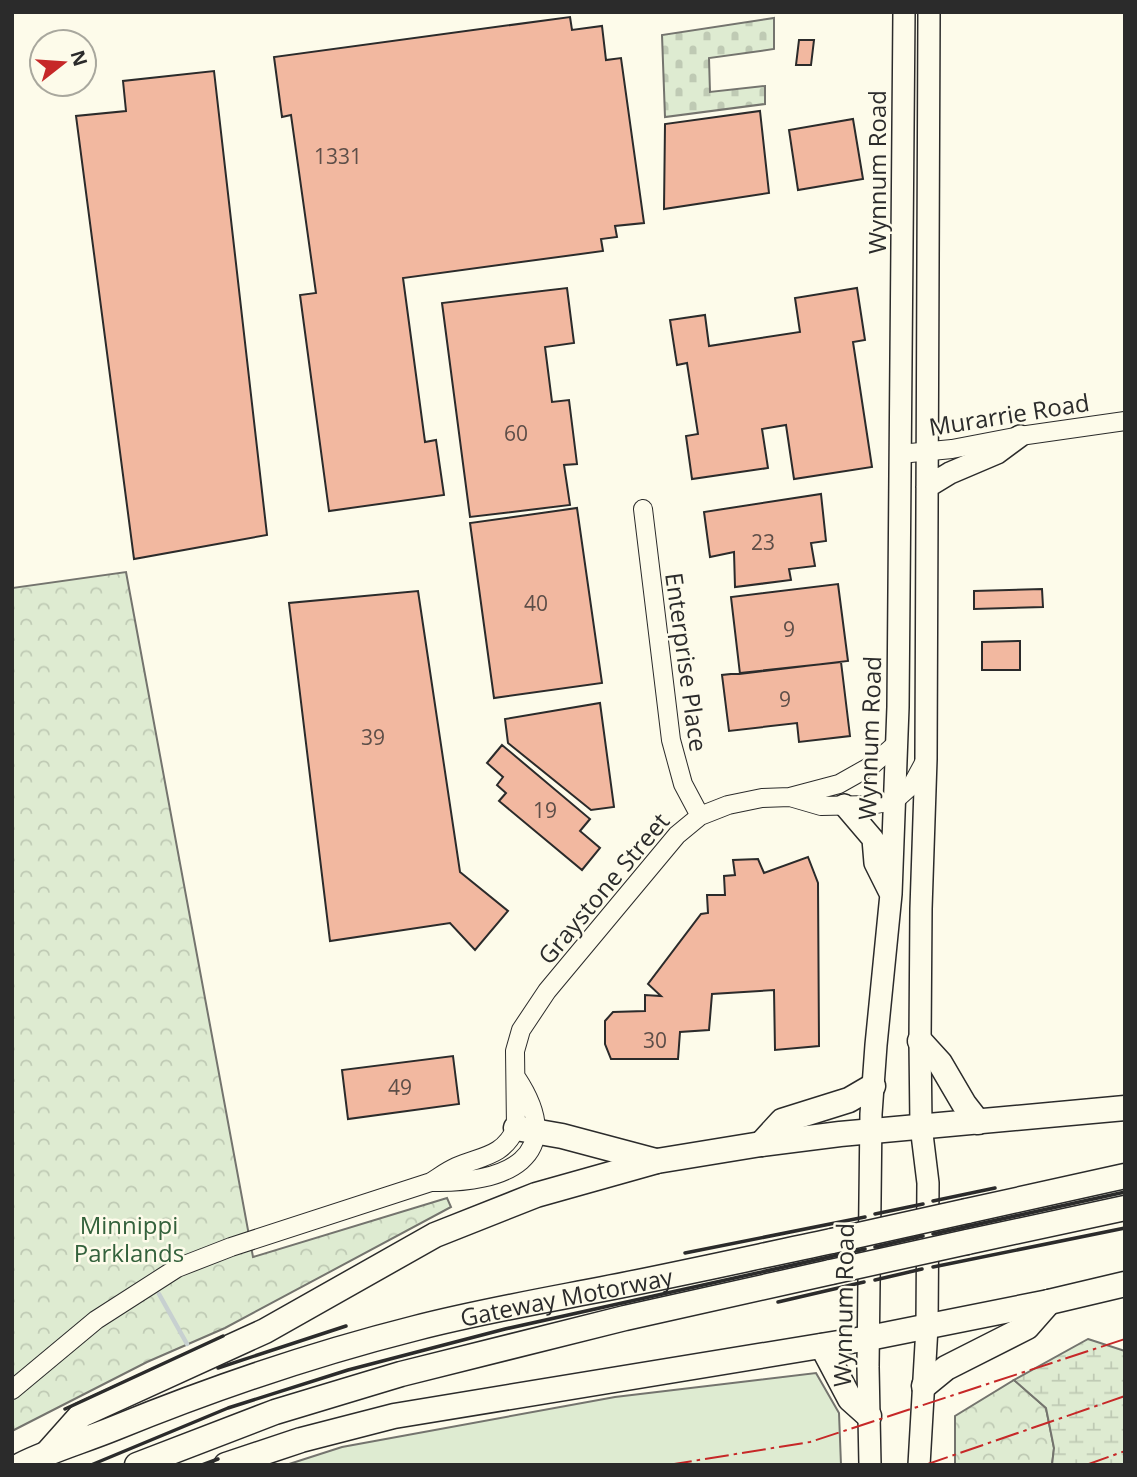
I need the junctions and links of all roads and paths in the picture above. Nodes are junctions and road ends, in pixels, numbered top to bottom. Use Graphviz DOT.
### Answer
graph roads {
  1 [pos="904,12"];
  2 [pos="929,12"];
  3 [pos="1125,421"];
  4 [pos="1020,436"];
  5 [pos="927,451"];
  6 [pos="900,454"];
  7 [pos="927,487"];
  8 [pos="643,509"];
  9 [pos="896,744"];
  10 [pos="926,759"];
  11 [pos="790,797"];
  12 [pos="894,801"];
  13 [pos="844,806"];
  14 [pos="700,816"];
  15 [pos="891,894"];
  16 [pos="920,1041"];
  17 [pos="873,1086"];
  18 [pos="1125,1108"];
  19 [pos="978,1122"];
  20 [pos="921,1126"];
  21 [pos="526,1129"];
  22 [pos="871,1132"];
  23 [pos="761,1144"];
  24 [pos="657,1161"];
  25 [pos="1125,1176"];
  26 [pos="1125,1208"];
  27 [pos="1125,1283"];
  28 [pos="1049,1302"];
  29 [pos="927,1327"];
  30 [pos="869,1338"];
  31 [pos="822,1346"];
  32 [pos="924,1386"];
  33 [pos="12,1390"];
  34 [pos="869,1416"];
  35 [pos="50,1451"];
  36 [pos="21,1465"];
  37 [pos="137,1465"];
  38 [pos="226,1465"];
  39 [pos="870,1465"];
  40 [pos="919,1465"];
  1 -- 6 [label="main road, Wynnum Road"];
  2 -- 5 [label="main road"];
  3 -- 4 [label="street, Murarrie Road"];
  4 -- 5 [label="street, Murarrie Road"];
  4 -- 7 [label="main road"];
  5 -- 6 [label="street, Murarrie Road"];
  5 -- 7 [label="main road"];
  6 -- 9 [label="main road, Wynnum Road"];
  7 -- 10 [label="main road"];
  8 -- 14 [label="street, Enterprise Place"];
  9 -- 11 [label="street, Graystone Street"];
  9 -- 12 [label="main road, Wynnum Road"];
  10 -- 12 [label="street"];
  10 -- 16 [label="main road"];
  11 -- 13 [label="street, Graystone Street"];
  11 -- 14 [label="street, Graystone Street"];
  12 -- 13 [label="street, Graystone Street"];
  12 -- 15 [label="main road, Wynnum Road"];
  13 -- 15 [label="main road"];
  14 -- 21 [label="street, Graystone Street"];
  15 -- 17 [label="main road, Wynnum Road"];
  16 -- 19 [label="highway"];
  16 -- 20 [label="main road"];
  17 -- 22 [label="main road, Wynnum Road"];
  17 -- 23 [label="highway"];
  18 -- 19 [label="highway"];
  19 -- 20 [label="highway"];
  20 -- 22 [label="highway"];
  20 -- 29 [label="main road"];
  21 -- 24 [label="highway"];
  21 -- 33 [label="street"];
  22 -- 23 [label="highway"];
  22 -- 30 [label="main road, Wynnum Road"];
  23 -- 24 [label="highway"];
  24 -- 35 [label="highway"];
  25 -- 35 [label="highway, Gateway Motorway, bridge"];
  26 -- 37 [label="highway, Gateway Motorway, bridge"];
  27 -- 28 [label="highway"];
  28 -- 29 [label="highway"];
  28 -- 32 [label="highway"];
  29 -- 30 [label="highway"];
  29 -- 32 [label="main road"];
  30 -- 31 [label="highway"];
  30 -- 34 [label="main road, Wynnum Road"];
  31 -- 34 [label="highway"];
  31 -- 38 [label="highway"];
  32 -- 40 [label="main road"];
  34 -- 39 [label="main road, Wynnum Road"];
  35 -- 36 [label="highway, Gateway Motorway"];
}
